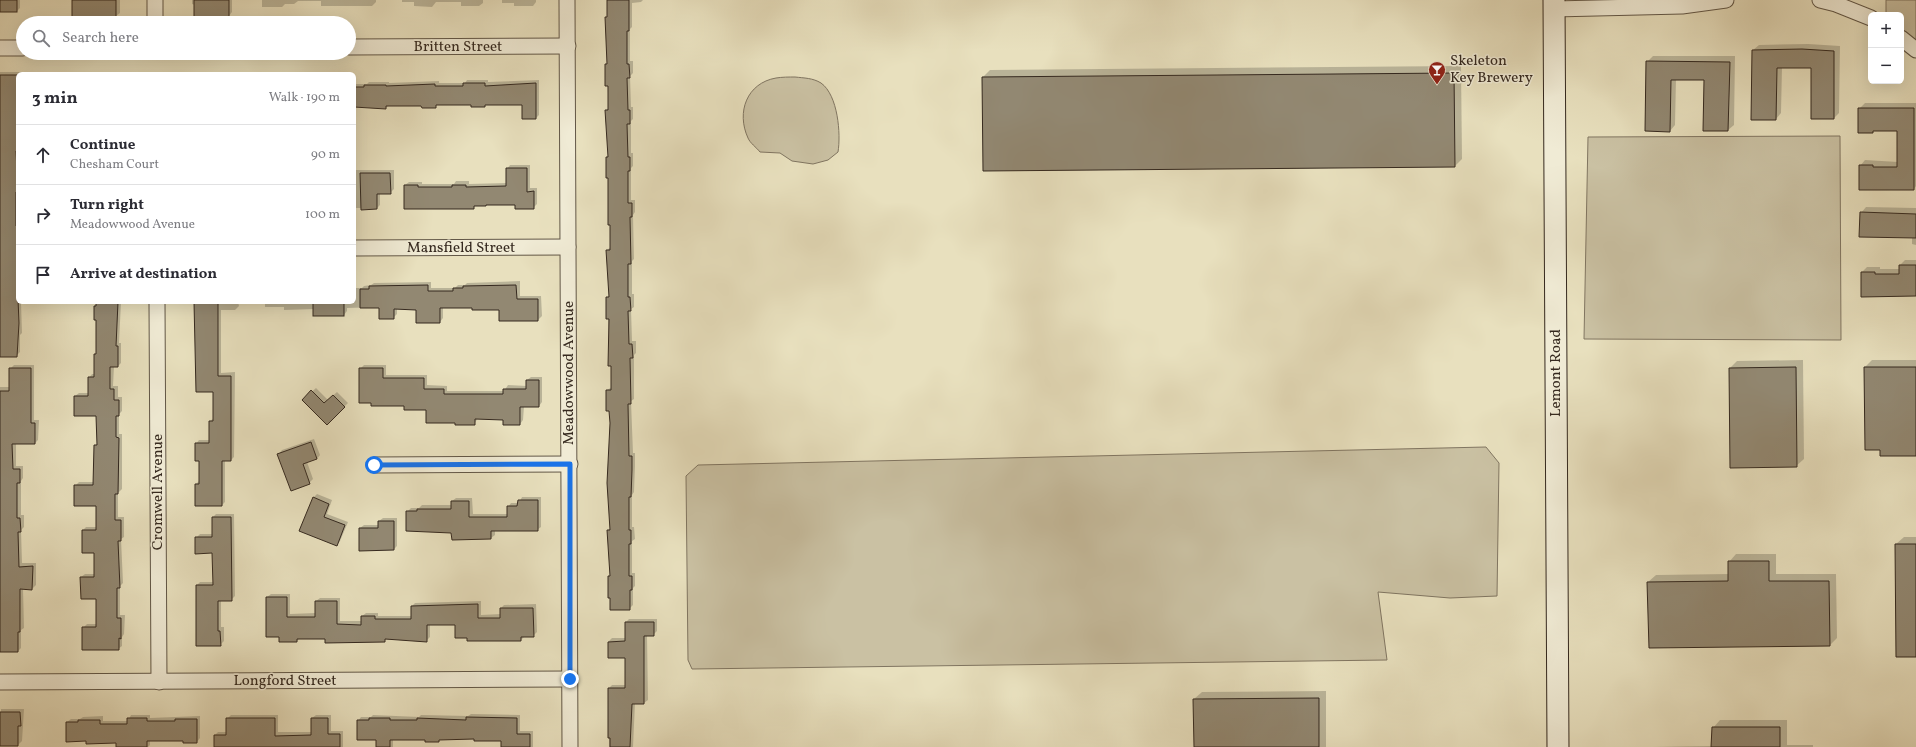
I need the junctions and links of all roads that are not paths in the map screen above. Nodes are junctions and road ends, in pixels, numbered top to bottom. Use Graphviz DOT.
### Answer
graph roads {
  1 [pos="155,0"];
  2 [pos="567,0"];
  3 [pos="1726,0"];
  4 [pos="1820,0"];
  5 [pos="1682,3"];
  6 [pos="1554,4"];
  7 [pos="156,16"];
  8 [pos="1868,17"];
  9 [pos="1904,40"];
  10 [pos="568,46"];
  11 [pos="356,47"];
  12 [pos="0,48"];
  13 [pos="16,48"];
  14 [pos="1916,50"];
  15 [pos="568,247"];
  16 [pos="356,248"];
  17 [pos="157,304"];
  18 [pos="570,464"];
  19 [pos="374,465"];
  20 [pos="570,679"];
  21 [pos="0,682"];
  22 [pos="159,682"];
  23 [pos="570,747"];
  24 [pos="1558,747"];
  1 -- 7 [label="street"];
  2 -- 10 [label="street, Meadowwood Avenue"];
  3 -- 5 [label="street"];
  4 -- 8 [label="street"];
  5 -- 6 [label="street"];
  6 -- 24 [label="main road, Lemont Road"];
  9 -- 14 [label="street"];
  10 -- 11 [label="street, Britten Street"];
  10 -- 15 [label="street, Meadowwood Avenue"];
  12 -- 13 [label="street"];
  15 -- 16 [label="street, Mansfield Street"];
  15 -- 18 [label="street, Meadowwood Avenue"];
  17 -- 22 [label="street, Cromwell Avenue"];
  18 -- 19 [label="street"];
  18 -- 20 [label="street, Meadowwood Avenue"];
  20 -- 22 [label="street, Longford Street"];
  20 -- 23 [label="street, Meadowwood Avenue"];
  21 -- 22 [label="street, Longford Street"];
}
